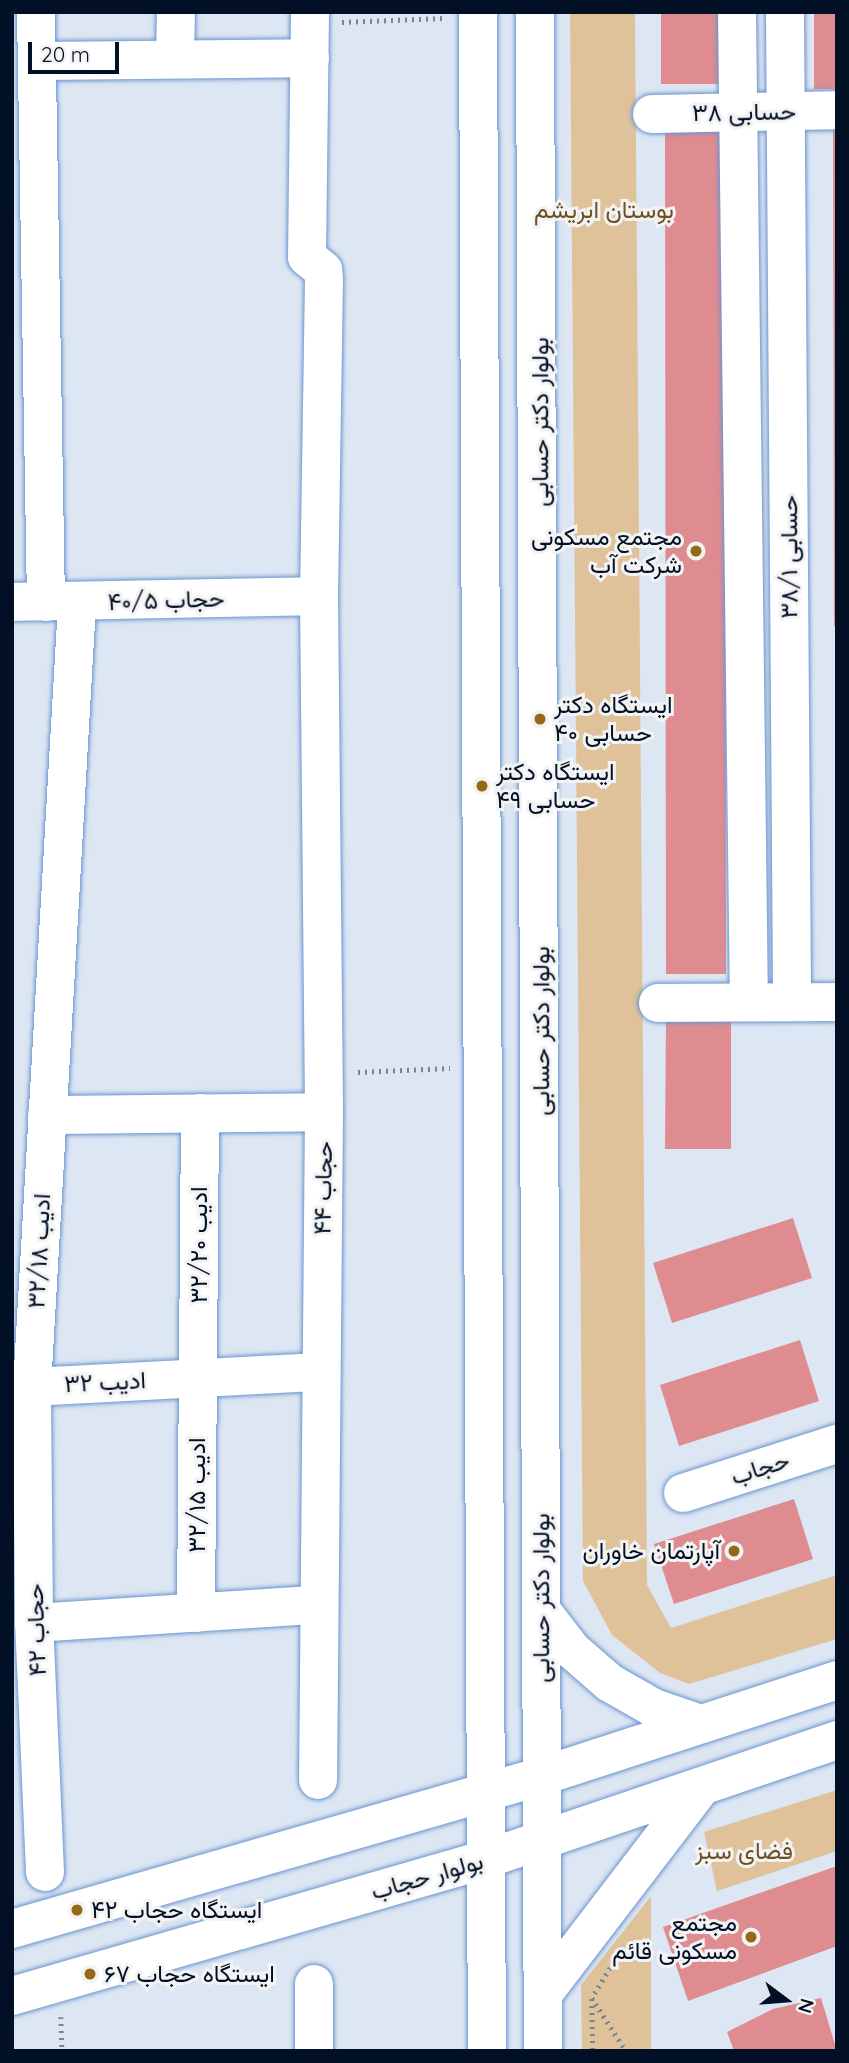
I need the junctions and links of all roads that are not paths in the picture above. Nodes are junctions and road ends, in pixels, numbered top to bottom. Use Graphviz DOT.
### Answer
graph roads {
  1 [pos="36,12"];
  2 [pos="176,12"];
  3 [pos="535,12"];
  4 [pos="737,12"];
  5 [pos="785,12"];
  6 [pos="478,14"];
  7 [pos="310,31"];
  8 [pos="175,58"];
  9 [pos="38,61"];
  10 [pos="837,110"];
  11 [pos="786,111"];
  12 [pos="737,113"];
  13 [pos="652,114"];
  14 [pos="480,402"];
  15 [pos="540,402"];
  16 [pos="319,596"];
  17 [pos="45,602"];
  18 [pos="749,1002"];
  19 [pos="792,1002"];
  20 [pos="837,1002"];
  21 [pos="657,1003"];
  22 [pos="324,1112"];
  23 [pos="200,1113"];
  24 [pos="47,1115"];
  25 [pos="320,1372"];
  26 [pos="198,1377"];
  27 [pos="22,1387"];
  28 [pos="837,1444"];
  29 [pos="683,1493"];
  30 [pos="316,1605"];
  31 [pos="541,1610"];
  32 [pos="196,1613"];
  33 [pos="34,1623"];
  34 [pos="837,1680"];
  35 [pos="702,1724"];
  36 [pos="837,1740"];
  37 [pos="542,1776"];
  38 [pos="318,1780"];
  39 [pos="701,1787"];
  40 [pos="486,1793"];
  41 [pos="542,1841"];
  42 [pos="486,1859"];
  43 [pos="45,1872"];
  44 [pos="12,1929"];
  45 [pos="314,1984"];
  46 [pos="542,1994"];
  47 [pos="12,1996"];
  48 [pos="314,2051"];
  49 [pos="487,2051"];
  50 [pos="543,2051"];
  1 -- 9 [label="street, ادیب ۳۲/۱۸"];
  2 -- 8 [label="street"];
  3 -- 15 [label="street, بولوار دکتر حسابی"];
  4 -- 12 [label="street, حسابی ۳۸/۱"];
  5 -- 11 [label="street, حسابی ۳۸/۱"];
  6 -- 14 [label="street"];
  7 -- 8 [label="street"];
  7 -- 16 [label="street, حجاب ۴۴"];
  8 -- 9 [label="street"];
  9 -- 17 [label="street, ادیب ۳۲/۱۸"];
  10 -- 11 [label="street, حسابی ۳۸"];
  11 -- 12 [label="street, حسابی ۳۸"];
  11 -- 19 [label="street, حسابی ۳۸/۱"];
  12 -- 13 [label="street, حسابی ۳۸"];
  12 -- 18 [label="street, حسابی ۳۸/۱"];
  14 -- 15 [label="street"];
  14 -- 40 [label="street"];
  15 -- 31 [label="street, بولوار دکتر حسابی"];
  16 -- 17 [label="street, حجاب ۴۰/۵"];
  16 -- 22 [label="street, حجاب ۴۴"];
  17 -- 24 [label="street, ادیب ۳۲/۱۸"];
  18 -- 19 [label="street"];
  18 -- 21 [label="street"];
  19 -- 20 [label="street"];
  22 -- 23 [label="street"];
  22 -- 25 [label="street, حجاب ۴۴"];
  23 -- 24 [label="street"];
  23 -- 26 [label="street, ادیب ۳۲/۲۰"];
  24 -- 27 [label="street, ادیب ۳۲/۱۸"];
  25 -- 26 [label="street, ادیب ۳۲"];
  25 -- 30 [label="street, حجاب ۴۴"];
  26 -- 27 [label="street, ادیب ۳۲"];
  26 -- 32 [label="street, ادیب ۳۲/۱۵"];
  27 -- 33 [label="street, حجاب ۴۲"];
  28 -- 29 [label="street, حجاب"];
  30 -- 32 [label="street"];
  30 -- 38 [label="street, حجاب ۴۴"];
  31 -- 35 [label="street"];
  31 -- 37 [label="street, بولوار دکتر حسابی"];
  32 -- 33 [label="street"];
  33 -- 43 [label="street, حجاب ۴۲"];
  34 -- 35 [label="street"];
  35 -- 37 [label="street"];
  36 -- 39 [label="street, بولوار حجاب"];
  37 -- 40 [label="street"];
  37 -- 41 [label="street, بولوار دکتر حسابی"];
  39 -- 41 [label="street, بولوار حجاب"];
  39 -- 46 [label="street"];
  40 -- 42 [label="street"];
  40 -- 44 [label="street"];
  41 -- 42 [label="street, بولوار حجاب"];
  41 -- 46 [label="street, بولوار دکتر حسابی"];
  42 -- 47 [label="street, بولوار حجاب"];
  42 -- 49 [label="street"];
  45 -- 48 [label="street"];
  46 -- 50 [label="street, بولوار دکتر حسابی"];
}
